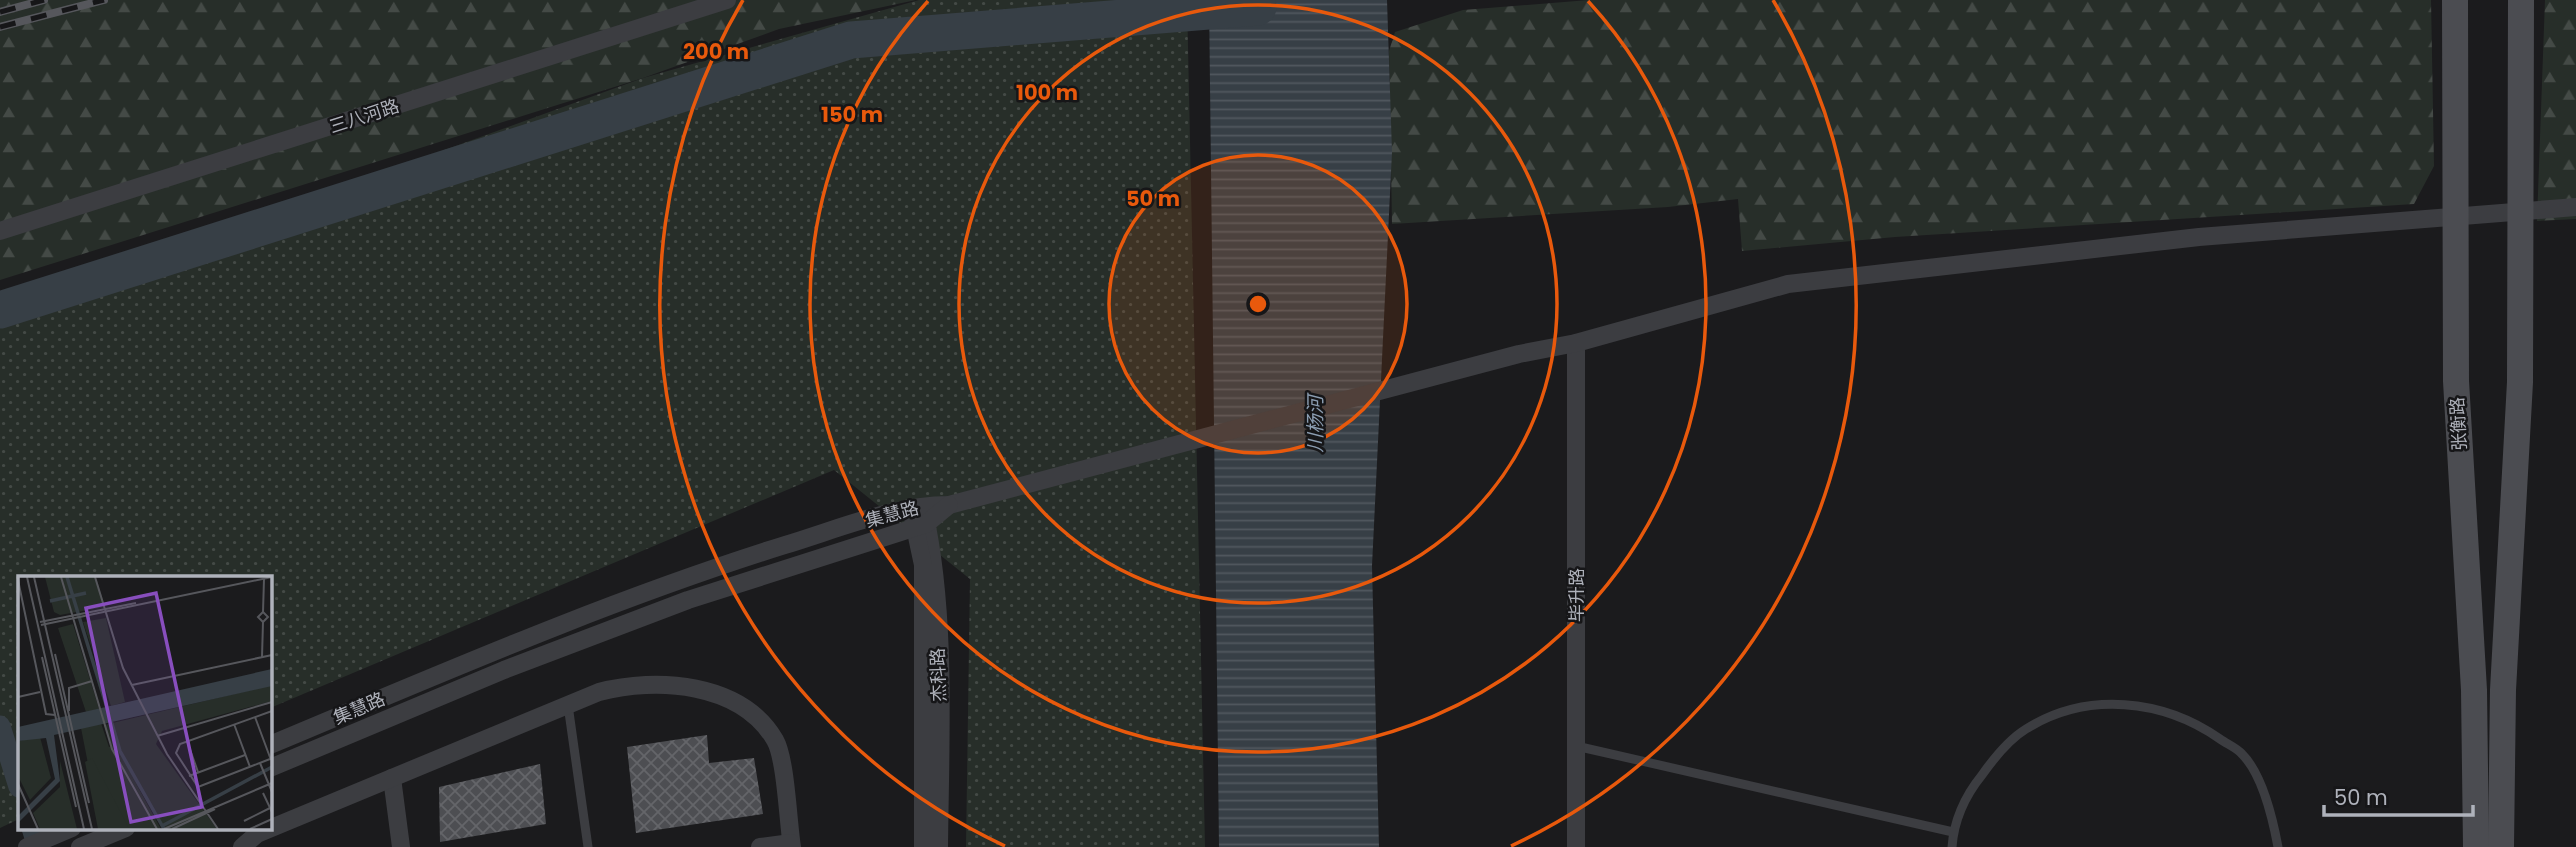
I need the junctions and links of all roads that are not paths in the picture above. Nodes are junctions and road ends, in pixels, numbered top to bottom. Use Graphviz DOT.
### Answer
graph roads {
  1 [pos="727,0"];
  2 [pos="2455,0"];
  3 [pos="2521,0"];
  4 [pos="2576,207"];
  5 [pos="2520,212"];
  6 [pos="2454,217"];
  7 [pos="0,231"];
  8 [pos="1576,343"];
  9 [pos="949,505"];
  10 [pos="916,507"];
  11 [pos="920,525"];
  12 [pos="568,705"];
  13 [pos="271,745"];
  14 [pos="1576,746"];
  15 [pos="271,768"];
  16 [pos="392,778"];
  17 [pos="271,828"];
  18 [pos="67,830"];
  19 [pos="121,830"];
  20 [pos="267,830"];
  21 [pos="1953,832"];
  22 [pos="791,845"];
  23 [pos="27,847"];
  24 [pos="80,847"];
  25 [pos="242,847"];
  26 [pos="401,847"];
  27 [pos="588,847"];
  28 [pos="760,847"];
  29 [pos="923,847"];
  30 [pos="939,847"];
  31 [pos="1576,847"];
  32 [pos="1952,847"];
  33 [pos="2278,847"];
  34 [pos="2476,847"];
  35 [pos="2501,847"];
  1 -- 7 [label="street, 三八河路"];
  2 -- 6 [label="main road, 张衡路"];
  3 -- 5 [label="main road"];
  4 -- 5 [label="street"];
  5 -- 6 [label="street"];
  5 -- 35 [label="main road"];
  6 -- 8 [label="street"];
  6 -- 34 [label="main road, 张衡路"];
  8 -- 9 [label="street"];
  8 -- 14 [label="street, 毕升路"];
  9 -- 10 [label="street, 集慧路"];
  9 -- 11 [label="street, 集慧路"];
  10 -- 11 [label="street, 杰科路"];
  10 -- 13 [label="street, 集慧路"];
  11 -- 15 [label="street, 集慧路"];
  11 -- 29 [label="street, 杰科路"];
  11 -- 30 [label="street, 杰科路"];
  12 -- 16 [label="street"];
  12 -- 22 [label="street"];
  12 -- 27 [label="lane"];
  14 -- 21 [label="lane"];
  14 -- 31 [label="street, 毕升路"];
  16 -- 17 [label="street"];
  16 -- 26 [label="street"];
  18 -- 23 [label="street"];
  19 -- 24 [label="street"];
  20 -- 25 [label="street"];
  21 -- 32 [label="lane"];
  21 -- 33 [label="lane"];
  22 -- 28 [label="street"];
}
